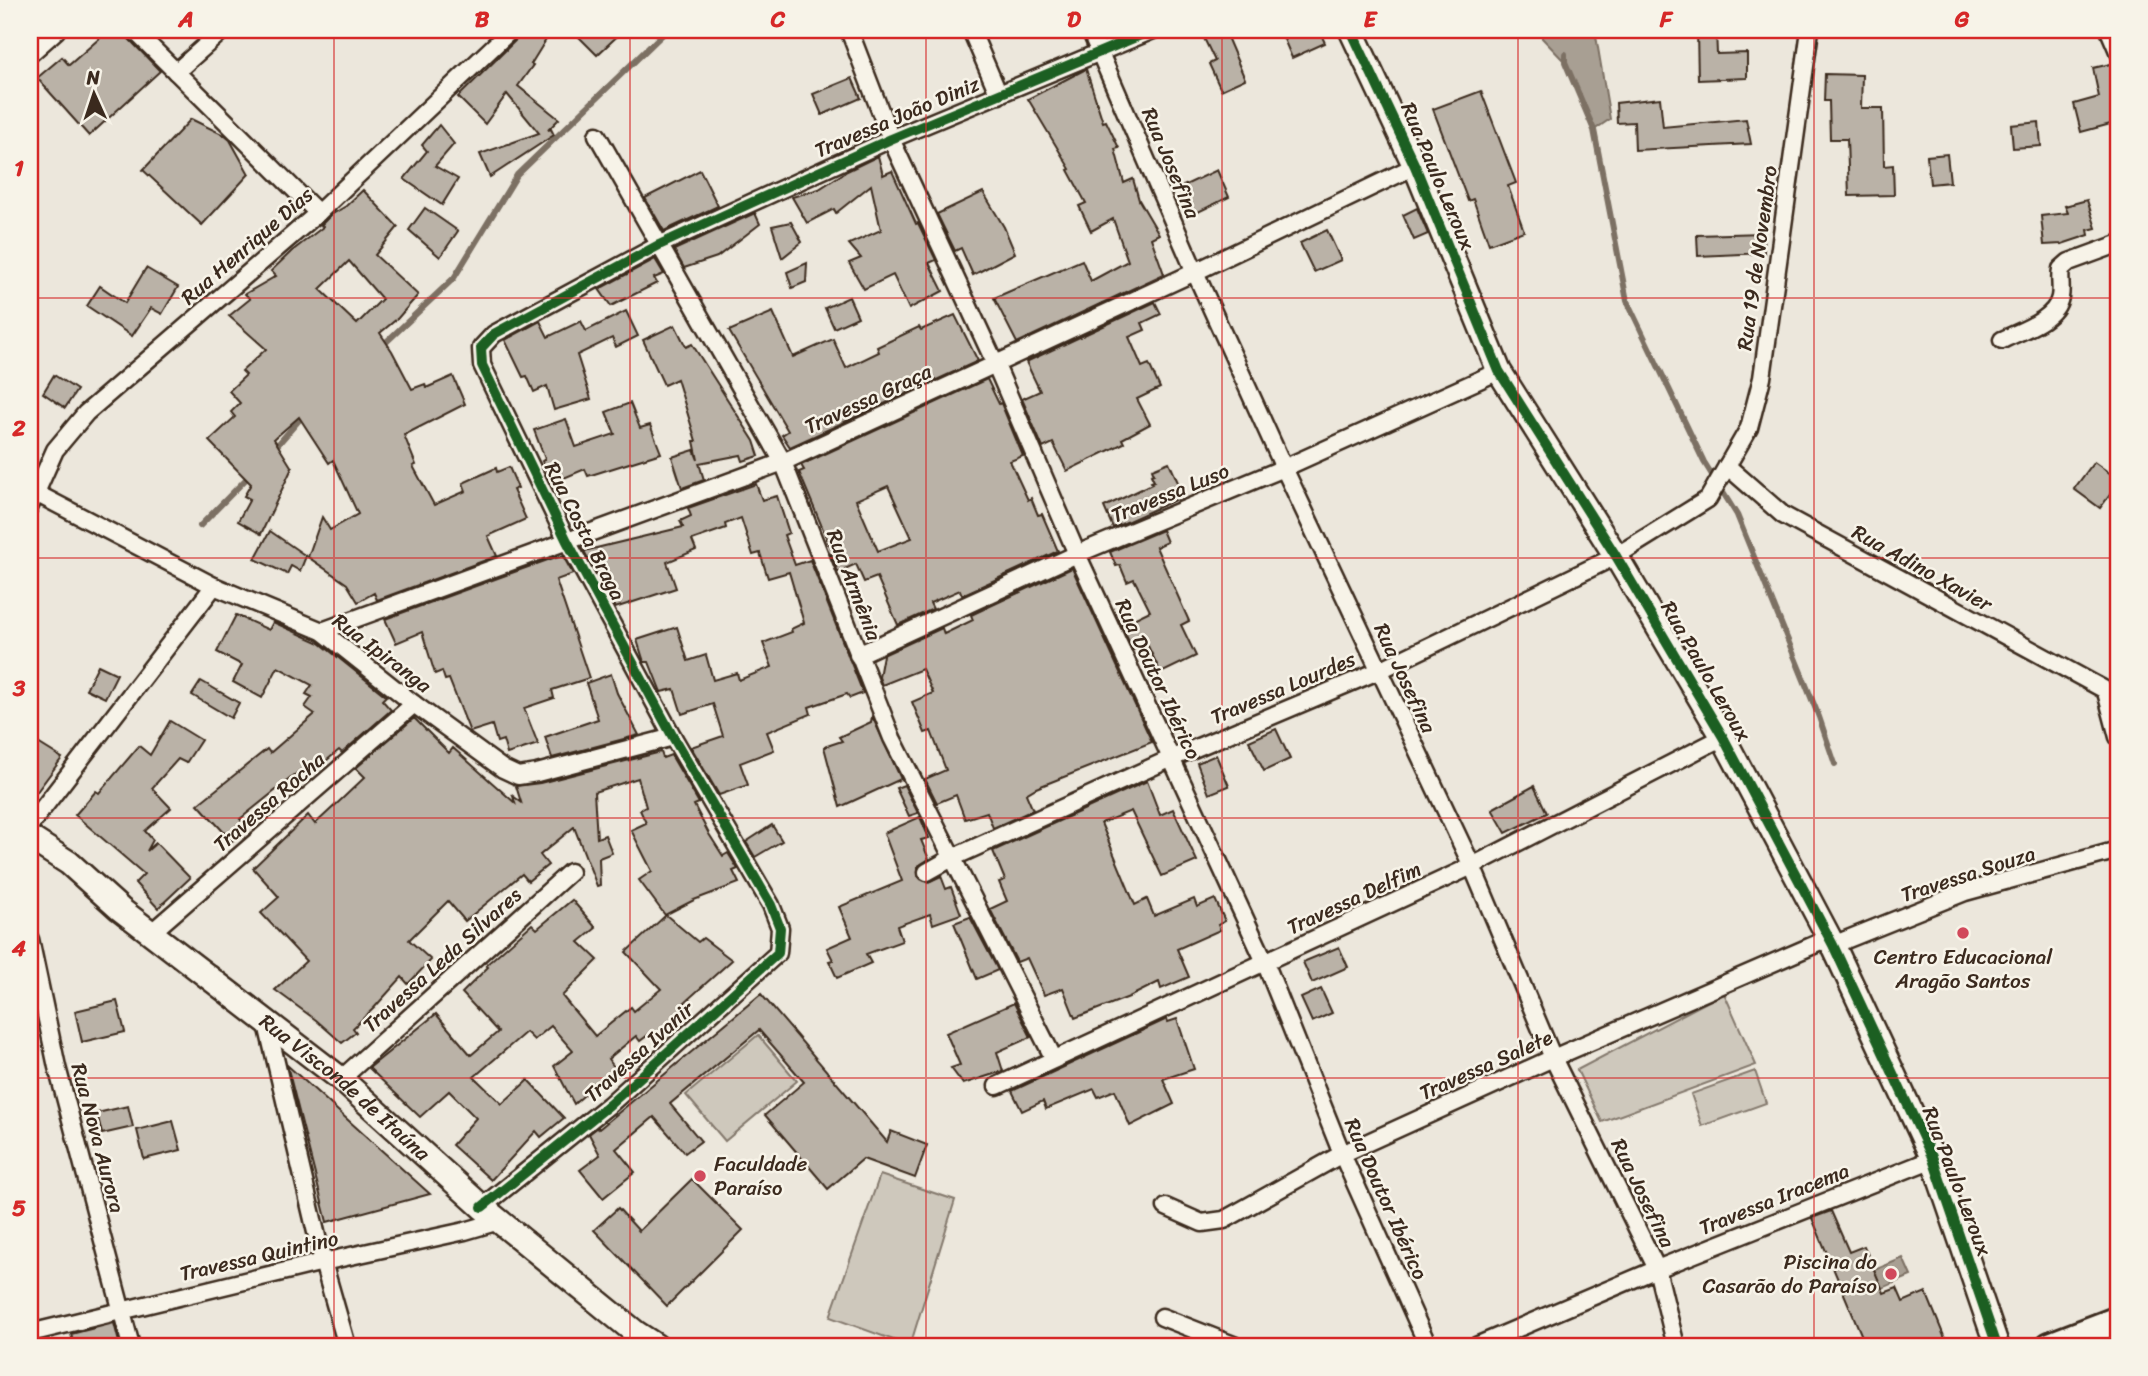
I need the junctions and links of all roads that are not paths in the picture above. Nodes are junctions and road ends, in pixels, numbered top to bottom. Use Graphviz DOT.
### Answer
graph roads {
  1 [pos="57,30"];
  2 [pos="134,30"];
  3 [pos="223,30"];
  4 [pos="511,30"];
  5 [pos="849,30"];
  6 [pos="971,30"];
  7 [pos="1090,30"];
  8 [pos="1153,30"];
  9 [pos="1351,30"];
  10 [pos="1810,30"];
  11 [pos="2109,30"];
  12 [pos="2118,51"];
  13 [pos="1100,52"];
  14 [pos="30,54"];
  15 [pos="176,72"];
  16 [pos="999,95"];
  17 [pos="597,135"];
  18 [pos="891,139"];
  19 [pos="1415,166"];
  20 [pos="318,213"];
  21 [pos="2118,244"];
  22 [pos="659,245"];
  23 [pos="1195,272"];
  24 [pos="2002,340"];
  25 [pos="995,363"];
  26 [pos="1499,371"];
  27 [pos="783,462"];
  28 [pos="1727,467"];
  29 [pos="1284,468"];
  30 [pos="1718,485"];
  31 [pos="32,496"];
  32 [pos="567,541"];
  33 [pos="1077,554"];
  34 [pos="1616,555"];
  35 [pos="214,586"];
  36 [pos="322,631"];
  37 [pos="858,655"];
  38 [pos="1378,671"];
  39 [pos="2112,695"];
  40 [pos="414,704"];
  41 [pos="673,737"];
  42 [pos="1723,737"];
  43 [pos="2118,737"];
  44 [pos="1172,758"];
  45 [pos="30,825"];
  46 [pos="30,838"];
  47 [pos="2118,850"];
  48 [pos="952,859"];
  49 [pos="1472,866"];
  50 [pos="570,872"];
  51 [pos="927,872"];
  52 [pos="771,905"];
  53 [pos="152,932"];
  54 [pos="30,939"];
  55 [pos="1831,942"];
  56 [pos="1265,962"];
  57 [pos="266,1020"];
  58 [pos="1553,1058"];
  59 [pos="1054,1059"];
  60 [pos="341,1079"];
  61 [pos="997,1086"];
  62 [pos="1342,1154"];
  63 [pos="1933,1158"];
  64 [pos="1166,1207"];
  65 [pos="491,1214"];
  66 [pos="323,1262"];
  67 [pos="1657,1269"];
  68 [pos="121,1310"];
  69 [pos="1162,1317"];
  70 [pos="2118,1320"];
  71 [pos="30,1333"];
  72 [pos="131,1346"];
  73 [pos="347,1346"];
  74 [pos="656,1346"];
  75 [pos="1236,1346"];
  76 [pos="1429,1346"];
  77 [pos="1476,1346"];
  78 [pos="1676,1346"];
  79 [pos="1997,1346"];
  80 [pos="2050,1346"];
  1 -- 14 [label="street"];
  2 -- 15 [label="street"];
  3 -- 15 [label="street"];
  4 -- 20 [label="street, Rua Henrique Dias"];
  5 -- 18 [label="street, Rua Doutor Ibérico"];
  6 -- 16 [label="street"];
  7 -- 13 [label="street, Rua Josefina"];
  8 -- 13 [label="street, Travessa João Diniz"];
  9 -- 19 [label="street, Rua Paulo Leroux"];
  10 -- 28 [label="street, Rua 19 de Novembro"];
  11 -- 12 [label="street"];
  13 -- 16 [label="street, Travessa João Diniz"];
  13 -- 23 [label="street, Rua Josefina"];
  15 -- 20 [label="street"];
  16 -- 18 [label="street, Travessa João Diniz"];
  17 -- 22 [label="street, Rua Armênia"];
  18 -- 22 [label="street, Travessa João Diniz"];
  18 -- 25 [label="street, Rua Doutor Ibérico"];
  19 -- 23 [label="street, Travessa Graça"];
  19 -- 26 [label="street, Rua Paulo Leroux"];
  20 -- 31 [label="street, Rua Henrique Dias"];
  21 -- 24 [label="street"];
  22 -- 27 [label="street, Rua Armênia"];
  22 -- 32 [label="street, Rua Costa Braga"];
  23 -- 25 [label="street, Travessa Graça"];
  23 -- 29 [label="street, Rua Josefina"];
  25 -- 27 [label="street, Travessa Graça"];
  25 -- 33 [label="street, Rua Doutor Ibérico"];
  26 -- 29 [label="street, Travessa Luso"];
  26 -- 34 [label="street, Rua Paulo Leroux"];
  27 -- 32 [label="street, Travessa Graça"];
  27 -- 37 [label="street, Rua Armênia"];
  28 -- 30 [label="street, Rua 19 de Novembro"];
  28 -- 39 [label="street, Rua Adino Xavier"];
  29 -- 33 [label="street, Travessa Luso"];
  29 -- 38 [label="street, Rua Josefina"];
  30 -- 34 [label="street, Travessa Lourdes"];
  31 -- 35 [label="street, Rua Ipiranga"];
  32 -- 36 [label="street, Travessa Graça"];
  32 -- 41 [label="street, Rua Costa Braga"];
  33 -- 37 [label="street, Travessa Luso"];
  33 -- 44 [label="street, Rua Doutor Ibérico"];
  34 -- 38 [label="street, Travessa Lourdes"];
  34 -- 42 [label="street, Rua Paulo Leroux"];
  35 -- 36 [label="street, Rua Ipiranga"];
  35 -- 45 [label="street"];
  36 -- 40 [label="street, Rua Ipiranga"];
  37 -- 48 [label="street, Rua Armênia"];
  38 -- 44 [label="street, Travessa Lourdes"];
  38 -- 49 [label="street, Rua Josefina"];
  39 -- 43 [label="street, Rua Adino Xavier"];
  40 -- 41 [label="street, Rua Ipiranga"];
  40 -- 53 [label="street, Travessa Rocha"];
  41 -- 52 [label="street, Rua Costa Braga"];
  42 -- 49 [label="street, Travessa Delfim"];
  42 -- 55 [label="street, Rua Paulo Leroux"];
  44 -- 48 [label="street, Travessa Lourdes"];
  44 -- 56 [label="street, Rua Doutor Ibérico"];
  46 -- 53 [label="street, Rua Visconde de Itaúna"];
  47 -- 55 [label="street, Travessa Souza"];
  48 -- 51 [label="street, Travessa Lourdes"];
  48 -- 59 [label="street, Rua Armênia"];
  49 -- 56 [label="street, Travessa Delfim"];
  49 -- 58 [label="street, Rua Josefina"];
  50 -- 60 [label="street, Travessa Leda Silvares"];
  52 -- 65 [label="street, Travessa Ivanir"];
  53 -- 57 [label="street, Rua Visconde de Itaúna"];
  54 -- 68 [label="street, Rua Nova Aurora"];
  55 -- 58 [label="street, Travessa Salete"];
  55 -- 63 [label="street, Rua Paulo Leroux"];
  56 -- 59 [label="street, Travessa Delfim"];
  56 -- 62 [label="street, Rua Doutor Ibérico"];
  57 -- 60 [label="street, Rua Visconde de Itaúna"];
  57 -- 66 [label="street"];
  58 -- 62 [label="street, Travessa Salete"];
  58 -- 67 [label="street, Rua Josefina"];
  59 -- 61 [label="street, Travessa Delfim"];
  60 -- 65 [label="street, Rua Visconde de Itaúna"];
  62 -- 64 [label="street, Travessa Salete"];
  62 -- 76 [label="street, Rua Doutor Ibérico"];
  63 -- 67 [label="street, Travessa Iracema"];
  63 -- 79 [label="street, Rua Paulo Leroux"];
  65 -- 66 [label="street, Travessa Quintino"];
  65 -- 74 [label="street, Rua Visconde de Itaúna"];
  66 -- 68 [label="street, Travessa Quintino"];
  66 -- 73 [label="street"];
  67 -- 77 [label="street, Travessa Iracema"];
  67 -- 78 [label="street, Rua Josefina"];
  68 -- 71 [label="street, Travessa Quintino"];
  68 -- 72 [label="street, Rua Nova Aurora"];
  69 -- 75 [label="street"];
  70 -- 80 [label="main road"];
}
